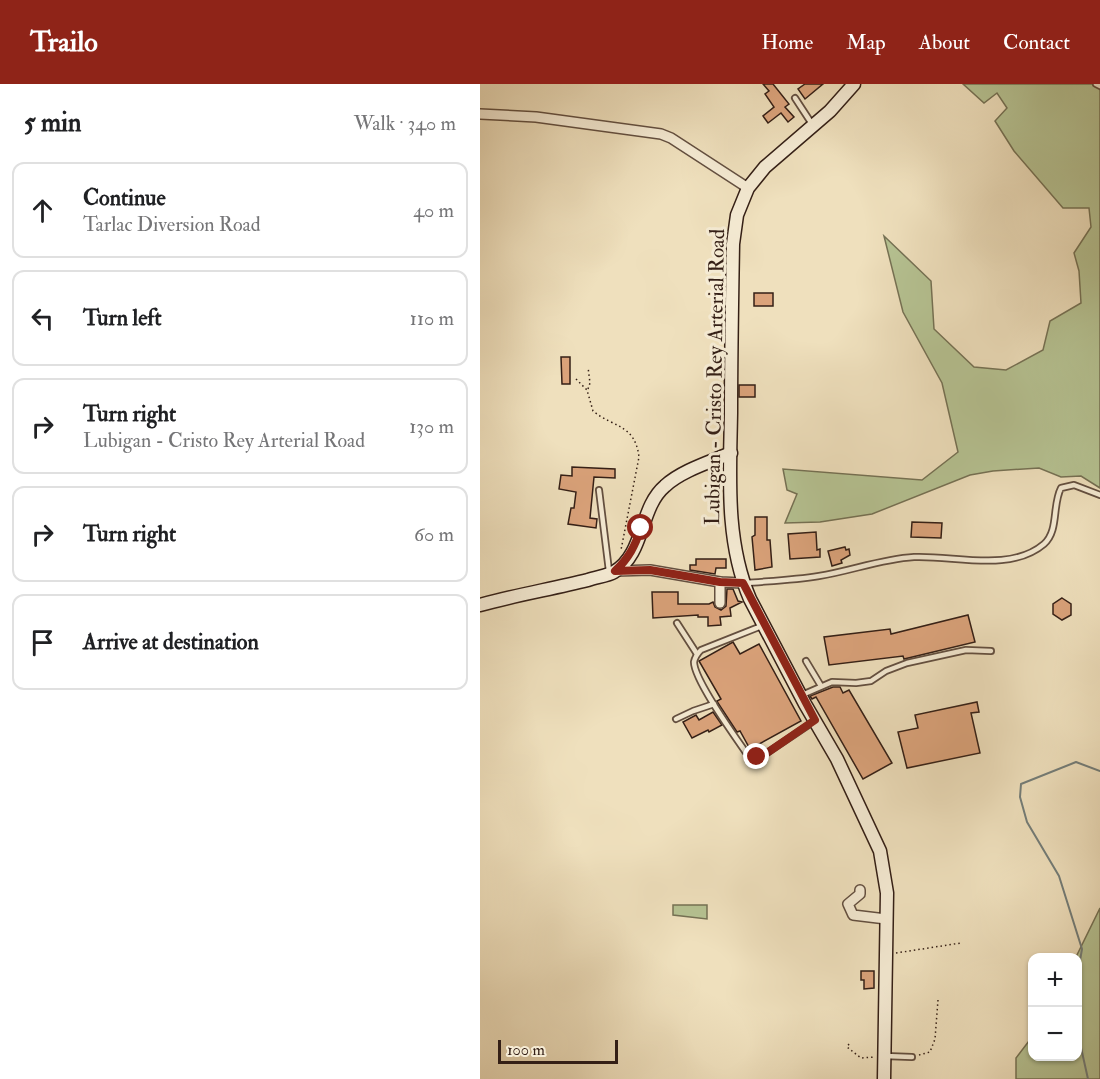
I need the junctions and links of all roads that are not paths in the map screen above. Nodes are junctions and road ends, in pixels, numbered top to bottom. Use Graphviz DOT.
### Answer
graph roads {
  1 [pos="854,84"];
  2 [pos="1096,84"];
  3 [pos="1100,86"];
  4 [pos="795,98"];
  5 [pos="480,114"];
  6 [pos="813,126"];
  7 [pos="748,188"];
  8 [pos="730,453"];
  9 [pos="599,490"];
  10 [pos="1100,495"];
  11 [pos="612,573"];
  12 [pos="720,582"];
  13 [pos="743,583"];
  14 [pos="720,603"];
  15 [pos="480,605"];
  16 [pos="677,623"];
  17 [pos="764,625"];
  18 [pos="991,651"];
  19 [pos="697,654"];
  20 [pos="806,661"];
  21 [pos="821,686"];
  22 [pos="801,695"];
  23 [pos="714,704"];
  24 [pos="676,719"];
  25 [pos="815,720"];
  26 [pos="860,890"];
  27 [pos="886,919"];
  28 [pos="912,1057"];
  29 [pos="885,1058"];
  30 [pos="884,1079"];
  1 -- 6 [label="main road, Lubigan - Cristo Rey Arterial Road"];
  2 -- 3 [label="lane"];
  4 -- 6 [label="lane"];
  5 -- 7 [label="street"];
  6 -- 7 [label="main road, Lubigan - Cristo Rey Arterial Road"];
  7 -- 8 [label="main road, Lubigan - Cristo Rey Arterial Road"];
  8 -- 11 [label="main road"];
  8 -- 13 [label="main road, Lubigan - Cristo Rey Arterial Road"];
  9 -- 11 [label="lane"];
  10 -- 13 [label="lane"];
  11 -- 12 [label="street"];
  11 -- 15 [label="main road"];
  12 -- 13 [label="street"];
  12 -- 14 [label="street"];
  13 -- 17 [label="main road, Lubigan - Cristo Rey Arterial Road"];
  16 -- 19 [label="lane"];
  17 -- 19 [label="lane"];
  17 -- 22 [label="main road, Lubigan - Cristo Rey Arterial Road"];
  18 -- 21 [label="lane"];
  19 -- 23 [label="lane"];
  20 -- 21 [label="lane"];
  21 -- 22 [label="lane"];
  22 -- 25 [label="main road, Lubigan - Cristo Rey Arterial Road"];
  23 -- 24 [label="lane"];
  23 -- 25 [label="lane"];
  25 -- 27 [label="main road, Lubigan - Cristo Rey Arterial Road"];
  26 -- 27 [label="street"];
  27 -- 29 [label="main road, Lubigan - Cristo Rey Arterial Road"];
  28 -- 29 [label="lane"];
  29 -- 30 [label="main road, Lubigan - Cristo Rey Arterial Road"];
}
